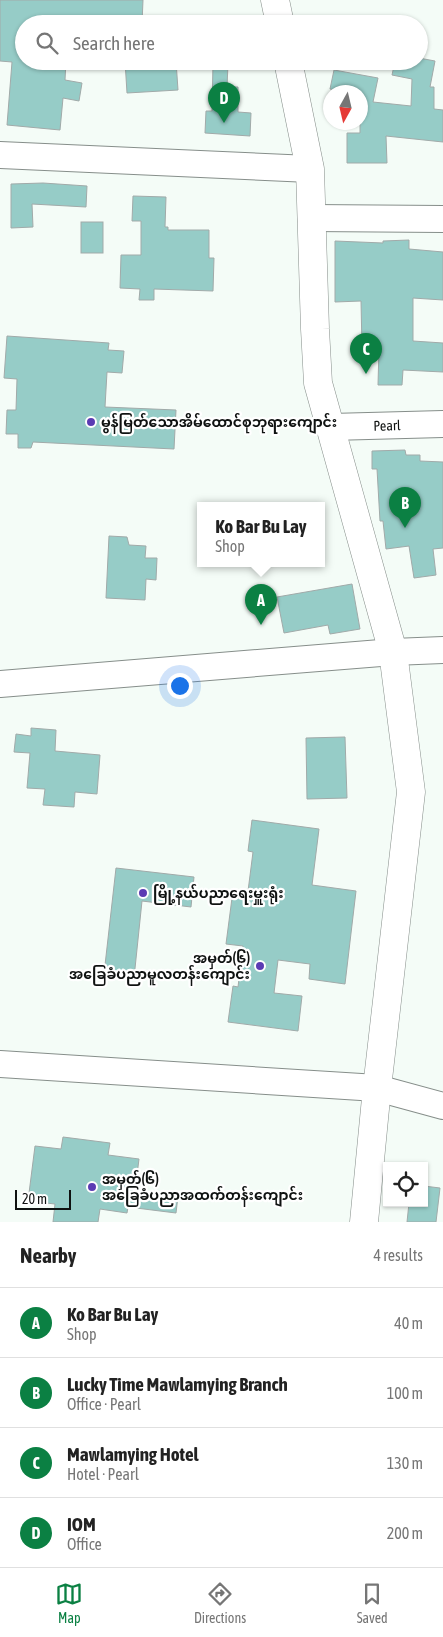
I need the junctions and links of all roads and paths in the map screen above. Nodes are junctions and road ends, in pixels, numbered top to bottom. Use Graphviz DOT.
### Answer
graph roads {
  1 [pos="275,0"];
  2 [pos="278,15"];
  3 [pos="290,70"];
  4 [pos="0,155"];
  5 [pos="310,169"];
  6 [pos="311,218"];
  7 [pos="443,219"];
  8 [pos="443,424"];
  9 [pos="331,427"];
  10 [pos="443,650"];
  11 [pos="393,652"];
  12 [pos="0,684"];
  13 [pos="0,1064"];
  14 [pos="377,1088"];
  15 [pos="443,1106"];
  16 [pos="364,1222"];
  1 -- 2 [label="main road"];
  3 -- 5 [label="main road"];
  4 -- 5 [label="street"];
  5 -- 6 [label="main road"];
  6 -- 7 [label="street"];
  6 -- 9 [label="main road"];
  8 -- 9 [label="street, Pearl"];
  9 -- 11 [label="main road"];
  10 -- 11 [label="street"];
  11 -- 12 [label="street"];
  11 -- 14 [label="main road"];
  13 -- 14 [label="street"];
  14 -- 15 [label="street"];
  14 -- 16 [label="main road"];
}
